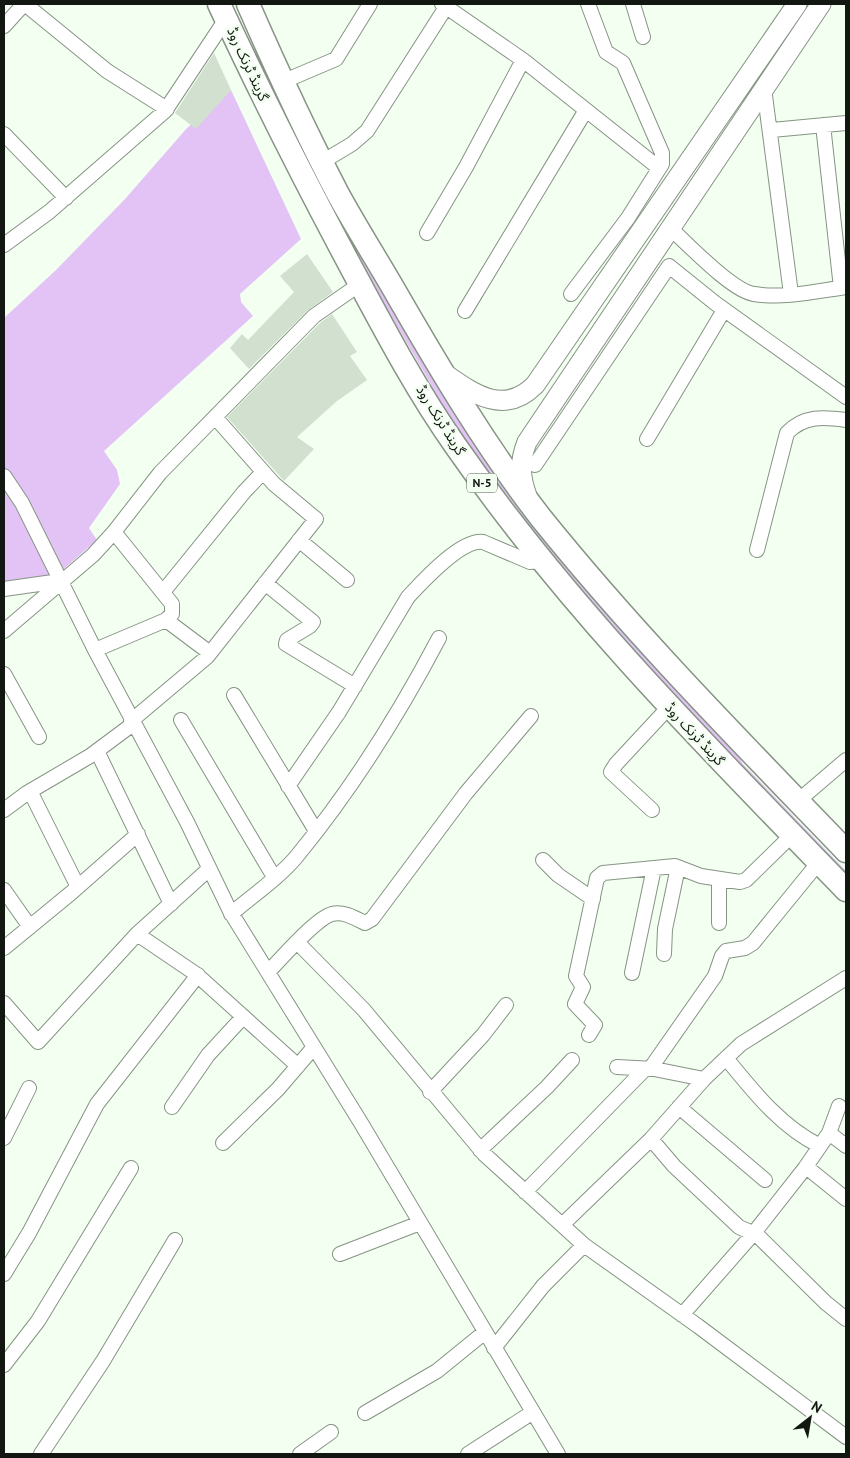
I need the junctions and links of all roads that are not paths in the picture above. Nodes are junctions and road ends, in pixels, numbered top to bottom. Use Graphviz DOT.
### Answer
graph roads {
  1 [pos="24,4"];
  2 [pos="248,4"];
  3 [pos="370,4"];
  4 [pos="588,4"];
  5 [pos="633,4"];
  6 [pos="797,4"];
  7 [pos="821,4"];
  8 [pos="446,5"];
  9 [pos="223,11"];
  10 [pos="4,26"];
  11 [pos="643,37"];
  12 [pos="523,60"];
  13 [pos="282,82"];
  14 [pos="764,88"];
  15 [pos="167,109"];
  16 [pos="586,110"];
  17 [pos="846,123"];
  18 [pos="823,126"];
  19 [pos="772,130"];
  20 [pos="4,134"];
  21 [pos="322,162"];
  22 [pos="688,165"];
  23 [pos="659,168"];
  24 [pos="706,174"];
  25 [pos="339,196"];
  26 [pos="66,198"];
  27 [pos="316,205"];
  28 [pos="670,228"];
  29 [pos="427,233"];
  30 [pos="4,245"];
  31 [pos="360,284"];
  32 [pos="844,288"];
  33 [pos="570,294"];
  34 [pos="792,294"];
  35 [pos="724,310"];
  36 [pos="465,311"];
  37 [pos="440,370"];
  38 [pos="846,397"];
  39 [pos="215,417"];
  40 [pos="846,420"];
  41 [pos="647,439"];
  42 [pos="535,465"];
  43 [pos="263,472"];
  44 [pos="4,476"];
  45 [pos="530,502"];
  46 [pos="114,532"];
  47 [pos="299,540"];
  48 [pos="757,550"];
  49 [pos="542,561"];
  50 [pos="61,580"];
  51 [pos="348,580"];
  52 [pos="265,583"];
  53 [pos="4,589"];
  54 [pos="163,592"];
  55 [pos="166,620"];
  56 [pos="4,631"];
  57 [pos="439,638"];
  58 [pos="95,650"];
  59 [pos="210,653"];
  60 [pos="4,674"];
  61 [pos="355,686"];
  62 [pos="234,695"];
  63 [pos="669,707"];
  64 [pos="531,716"];
  65 [pos="181,720"];
  66 [pos="132,722"];
  67 [pos="39,737"];
  68 [pos="97,751"];
  69 [pos="846,760"];
  70 [pos="288,786"];
  71 [pos="30,791"];
  72 [pos="798,801"];
  73 [pos="4,810"];
  74 [pos="652,810"];
  75 [pos="316,831"];
  76 [pos="138,834"];
  77 [pos="792,835"];
  78 [pos="846,851"];
  79 [pos="543,860"];
  80 [pos="819,862"];
  81 [pos="678,867"];
  82 [pos="654,868"];
  83 [pos="209,869"];
  84 [pos="274,877"];
  85 [pos="719,879"];
  86 [pos="78,887"];
  87 [pos="4,890"];
  88 [pos="846,890"];
  89 [pos="593,899"];
  90 [pos="171,904"];
  91 [pos="231,914"];
  92 [pos="719,923"];
  93 [pos="30,927"];
  94 [pos="137,934"];
  95 [pos="297,942"];
  96 [pos="4,948"];
  97 [pos="664,954"];
  98 [pos="268,972"];
  99 [pos="632,973"];
  100 [pos="198,975"];
  101 [pos="846,978"];
  102 [pos="4,1003"];
  103 [pos="506,1005"];
  104 [pos="243,1016"];
  105 [pos="588,1035"];
  106 [pos="314,1047"];
  107 [pos="726,1058"];
  108 [pos="572,1060"];
  109 [pos="298,1066"];
  110 [pos="617,1067"];
  111 [pos="647,1069"];
  112 [pos="704,1079"];
  113 [pos="29,1088"];
  114 [pos="430,1092"];
  115 [pos="679,1106"];
  116 [pos="839,1106"];
  117 [pos="172,1107"];
  118 [pos="829,1133"];
  119 [pos="4,1138"];
  120 [pos="650,1139"];
  121 [pos="223,1143"];
  122 [pos="820,1146"];
  123 [pos="846,1146"];
  124 [pos="480,1150"];
  125 [pos="131,1168"];
  126 [pos="810,1170"];
  127 [pos="765,1180"];
  128 [pos="525,1192"];
  129 [pos="846,1199"];
  130 [pos="420,1223"];
  131 [pos="562,1225"];
  132 [pos="752,1234"];
  133 [pos="175,1240"];
  134 [pos="584,1246"];
  135 [pos="340,1254"];
  136 [pos="4,1274"];
  137 [pos="682,1315"];
  138 [pos="846,1319"];
  139 [pos="485,1332"];
  140 [pos="494,1348"];
  141 [pos="4,1365"];
  142 [pos="533,1412"];
  143 [pos="365,1413"];
  144 [pos="331,1432"];
  145 [pos="846,1437"];
  146 [pos="42,1454"];
  147 [pos="300,1454"];
  148 [pos="468,1454"];
  149 [pos="558,1454"];
  1 -- 10 [label="street"];
  1 -- 15 [label="street"];
  2 -- 13 [label="highway, گرینڈ ٹرنک روڈ / N-5"];
  3 -- 13 [label="street"];
  4 -- 23 [label="street"];
  5 -- 11 [label="street"];
  6 -- 22 [label="main road"];
  7 -- 14 [label="main road"];
  8 -- 12 [label="street"];
  8 -- 21 [label="street"];
  9 -- 15 [label="street"];
  9 -- 27 [label="highway, گرینڈ ٹرنک روڈ / N-5"];
  12 -- 16 [label="street"];
  12 -- 29 [label="street"];
  13 -- 21 [label="highway, گرینڈ ٹرنک روڈ / N-5"];
  14 -- 19 [label="street"];
  14 -- 24 [label="main road"];
  15 -- 26 [label="street"];
  16 -- 23 [label="street"];
  16 -- 36 [label="street"];
  17 -- 18 [label="street"];
  18 -- 19 [label="street"];
  18 -- 32 [label="street"];
  19 -- 34 [label="street"];
  20 -- 26 [label="street"];
  21 -- 25 [label="highway, گرینڈ ٹرنک روڈ / N-5"];
  22 -- 24 [label="main road"];
  22 -- 37 [label="main road"];
  23 -- 33 [label="street"];
  24 -- 28 [label="main road"];
  25 -- 27 [label="highway"];
  25 -- 37 [label="highway, گرینڈ ٹرنک روڈ / N-5"];
  26 -- 30 [label="street"];
  27 -- 31 [label="highway, گرینڈ ٹرنک روڈ / N-5"];
  28 -- 34 [label="street"];
  28 -- 45 [label="main road"];
  31 -- 39 [label="street"];
  31 -- 49 [label="highway, گرینڈ ٹرنک روڈ / N-5"];
  32 -- 34 [label="street"];
  35 -- 38 [label="street"];
  35 -- 41 [label="street"];
  35 -- 42 [label="street"];
  37 -- 45 [label="highway, گرینڈ ٹرنک روڈ / N-5"];
  39 -- 43 [label="street"];
  39 -- 46 [label="street"];
  40 -- 48 [label="street"];
  43 -- 47 [label="street"];
  43 -- 54 [label="street"];
  44 -- 50 [label="street"];
  45 -- 72 [label="highway, گرینڈ ٹرنک روڈ / N-5"];
  46 -- 50 [label="street"];
  46 -- 54 [label="street"];
  47 -- 51 [label="street"];
  47 -- 52 [label="street"];
  49 -- 61 [label="street"];
  49 -- 63 [label="highway, گرینڈ ٹرنک روڈ / N-5"];
  50 -- 53 [label="street"];
  50 -- 56 [label="street"];
  50 -- 58 [label="street"];
  52 -- 59 [label="street"];
  52 -- 61 [label="street"];
  54 -- 55 [label="street"];
  55 -- 58 [label="street"];
  55 -- 59 [label="street"];
  57 -- 75 [label="street"];
  58 -- 66 [label="street"];
  59 -- 66 [label="street"];
  60 -- 67 [label="street"];
  61 -- 70 [label="street"];
  62 -- 70 [label="street"];
  63 -- 74 [label="street"];
  63 -- 77 [label="highway, گرینڈ ٹرنک روڈ / N-5"];
  64 -- 95 [label="street"];
  65 -- 84 [label="street"];
  66 -- 68 [label="street"];
  66 -- 83 [label="street"];
  68 -- 71 [label="street"];
  68 -- 76 [label="street"];
  69 -- 72 [label="street"];
  70 -- 75 [label="street"];
  71 -- 73 [label="street"];
  71 -- 86 [label="street"];
  72 -- 78 [label="highway, گرینڈ ٹرنک روڈ / N-5"];
  75 -- 84 [label="street"];
  76 -- 86 [label="street"];
  76 -- 90 [label="street"];
  77 -- 80 [label="highway, گرینڈ ٹرنک روڈ / N-5"];
  77 -- 85 [label="street"];
  79 -- 89 [label="street"];
  80 -- 88 [label="highway, گرینڈ ٹرنک روڈ / N-5"];
  80 -- 111 [label="street"];
  81 -- 82 [label="street"];
  81 -- 85 [label="street"];
  81 -- 97 [label="street"];
  82 -- 89 [label="street"];
  82 -- 99 [label="street"];
  83 -- 90 [label="street"];
  83 -- 91 [label="street"];
  84 -- 91 [label="street"];
  85 -- 92 [label="street"];
  86 -- 93 [label="street"];
  87 -- 93 [label="street"];
  89 -- 105 [label="street"];
  90 -- 94 [label="street"];
  91 -- 98 [label="street"];
  93 -- 96 [label="street"];
  94 -- 100 [label="street"];
  94 -- 102 [label="street"];
  95 -- 98 [label="street"];
  95 -- 114 [label="street"];
  98 -- 106 [label="street"];
  100 -- 104 [label="street"];
  100 -- 136 [label="street"];
  101 -- 107 [label="street"];
  103 -- 114 [label="street"];
  104 -- 109 [label="street"];
  104 -- 117 [label="street"];
  106 -- 109 [label="street"];
  106 -- 130 [label="street"];
  107 -- 112 [label="street"];
  107 -- 122 [label="street"];
  108 -- 124 [label="street"];
  109 -- 121 [label="street"];
  110 -- 111 [label="street"];
  111 -- 112 [label="street"];
  111 -- 128 [label="street"];
  112 -- 115 [label="street"];
  113 -- 119 [label="street"];
  114 -- 124 [label="street"];
  115 -- 120 [label="street"];
  115 -- 127 [label="street"];
  116 -- 118 [label="street"];
  118 -- 122 [label="street"];
  118 -- 123 [label="street"];
  120 -- 131 [label="street"];
  120 -- 132 [label="street"];
  122 -- 132 [label="street"];
  124 -- 128 [label="street"];
  125 -- 141 [label="street"];
  126 -- 129 [label="street"];
  128 -- 131 [label="street"];
  130 -- 135 [label="street"];
  130 -- 139 [label="street"];
  131 -- 134 [label="street"];
  132 -- 137 [label="street"];
  132 -- 138 [label="street"];
  133 -- 146 [label="street"];
  134 -- 137 [label="street"];
  134 -- 140 [label="street"];
  137 -- 145 [label="street"];
  139 -- 140 [label="street"];
  139 -- 143 [label="street"];
  140 -- 142 [label="street"];
  142 -- 148 [label="street"];
  142 -- 149 [label="street"];
  144 -- 147 [label="street"];
}
